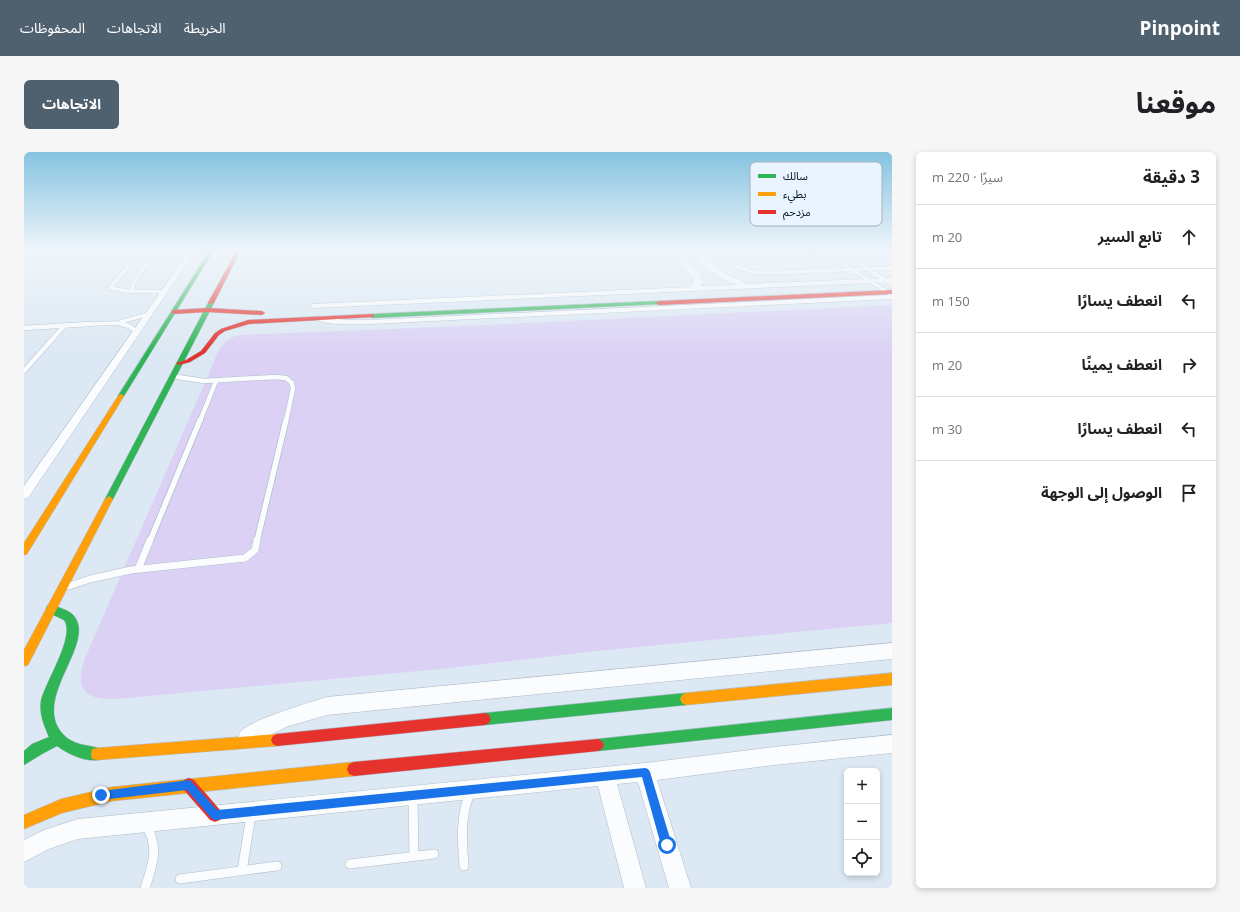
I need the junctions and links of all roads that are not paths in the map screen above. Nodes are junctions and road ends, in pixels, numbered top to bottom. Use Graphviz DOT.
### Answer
graph roads {
  1 [pos="111,284"];
  2 [pos="133,284"];
  3 [pos="170,284"];
  4 [pos="190,284"];
  5 [pos="221,284"];
  6 [pos="698,284"];
  7 [pos="749,284"];
  8 [pos="821,284"];
  9 [pos="848,284"];
  10 [pos="878,284"];
  11 [pos="758,286"];
  12 [pos="891,288"];
  13 [pos="692,289"];
  14 [pos="132,291"];
  15 [pos="164,292"];
  16 [pos="552,295"];
  17 [pos="542,301"];
  18 [pos="313,306"];
  19 [pos="207,310"];
  20 [pos="239,311"];
  21 [pos="174,312"];
  22 [pos="297,312"];
  23 [pos="149,314"];
  24 [pos="110,323"];
  25 [pos="65,325"];
  26 [pos="235,325"];
  27 [pos="24,328"];
  28 [pos="136,331"];
  29 [pos="179,363"];
  30 [pos="24,371"];
  31 [pos="172,376"];
  32 [pos="216,380"];
  33 [pos="24,494"];
  34 [pos="24,551"];
  35 [pos="139,567"];
  36 [pos="61,589"];
  37 [pos="51,609"];
  38 [pos="892,652"];
  39 [pos="24,661"];
  40 [pos="892,679"];
  41 [pos="892,714"];
  42 [pos="58,739"];
  43 [pos="237,744"];
  44 [pos="892,744"];
  45 [pos="24,760"];
  46 [pos="645,772"];
  47 [pos="605,776"];
  48 [pos="189,785"];
  49 [pos="472,790"];
  50 [pos="413,796"];
  51 [pos="252,812"];
  52 [pos="215,815"];
  53 [pos="24,822"];
  54 [pos="142,822"];
  55 [pos="24,852"];
  56 [pos="434,854"];
  57 [pos="414,856"];
  58 [pos="350,864"];
  59 [pos="277,866"];
  60 [pos="464,866"];
  61 [pos="242,871"];
  62 [pos="180,879"];
  63 [pos="145,888"];
  64 [pos="636,888"];
  65 [pos="680,888"];
  1 -- 14 [label="lane"];
  2 -- 14 [label="lane"];
  3 -- 15 [label="street"];
  4 -- 21 [label="street"];
  5 -- 19 [label="street"];
  6 -- 13 [label="street"];
  7 -- 11 [label="street"];
  8 -- 11 [label="street"];
  9 -- 17 [label="street"];
  10 -- 12 [label="street"];
  11 -- 13 [label="street"];
  12 -- 26 [label="street"];
  13 -- 16 [label="street"];
  14 -- 15 [label="lane"];
  15 -- 23 [label="street"];
  16 -- 17 [label="street"];
  16 -- 18 [label="street"];
  17 -- 22 [label="street"];
  18 -- 22 [label="street"];
  19 -- 20 [label="street"];
  19 -- 21 [label="street"];
  19 -- 29 [label="street"];
  20 -- 22 [label="street"];
  20 -- 26 [label="street"];
  21 -- 34 [label="street"];
  23 -- 24 [label="lane"];
  23 -- 28 [label="street"];
  24 -- 25 [label="lane"];
  24 -- 28 [label="lane"];
  25 -- 27 [label="lane"];
  25 -- 30 [label="lane"];
  26 -- 29 [label="street"];
  28 -- 33 [label="street"];
  29 -- 31 [label="street"];
  31 -- 32 [label="lane"];
  31 -- 36 [label="street"];
  32 -- 35 [label="lane"];
  32 -- 35 [label="lane"];
  35 -- 36 [label="lane"];
  36 -- 37 [label="street"];
  37 -- 39 [label="street"];
  37 -- 42 [label="street"];
  38 -- 43 [label="street"];
  40 -- 43 [label="street"];
  41 -- 48 [label="street"];
  42 -- 43 [label="street"];
  42 -- 45 [label="street"];
  44 -- 46 [label="street"];
  46 -- 47 [label="street"];
  46 -- 65 [label="street"];
  47 -- 49 [label="street"];
  47 -- 64 [label="street"];
  48 -- 52 [label="street"];
  48 -- 53 [label="street"];
  49 -- 50 [label="street"];
  49 -- 60 [label="lane"];
  50 -- 51 [label="street"];
  50 -- 57 [label="lane"];
  51 -- 52 [label="street"];
  51 -- 61 [label="lane"];
  52 -- 54 [label="street"];
  54 -- 55 [label="street"];
  54 -- 63 [label="lane"];
  56 -- 57 [label="lane"];
  57 -- 58 [label="lane"];
  59 -- 61 [label="lane"];
  61 -- 62 [label="lane"];
}
